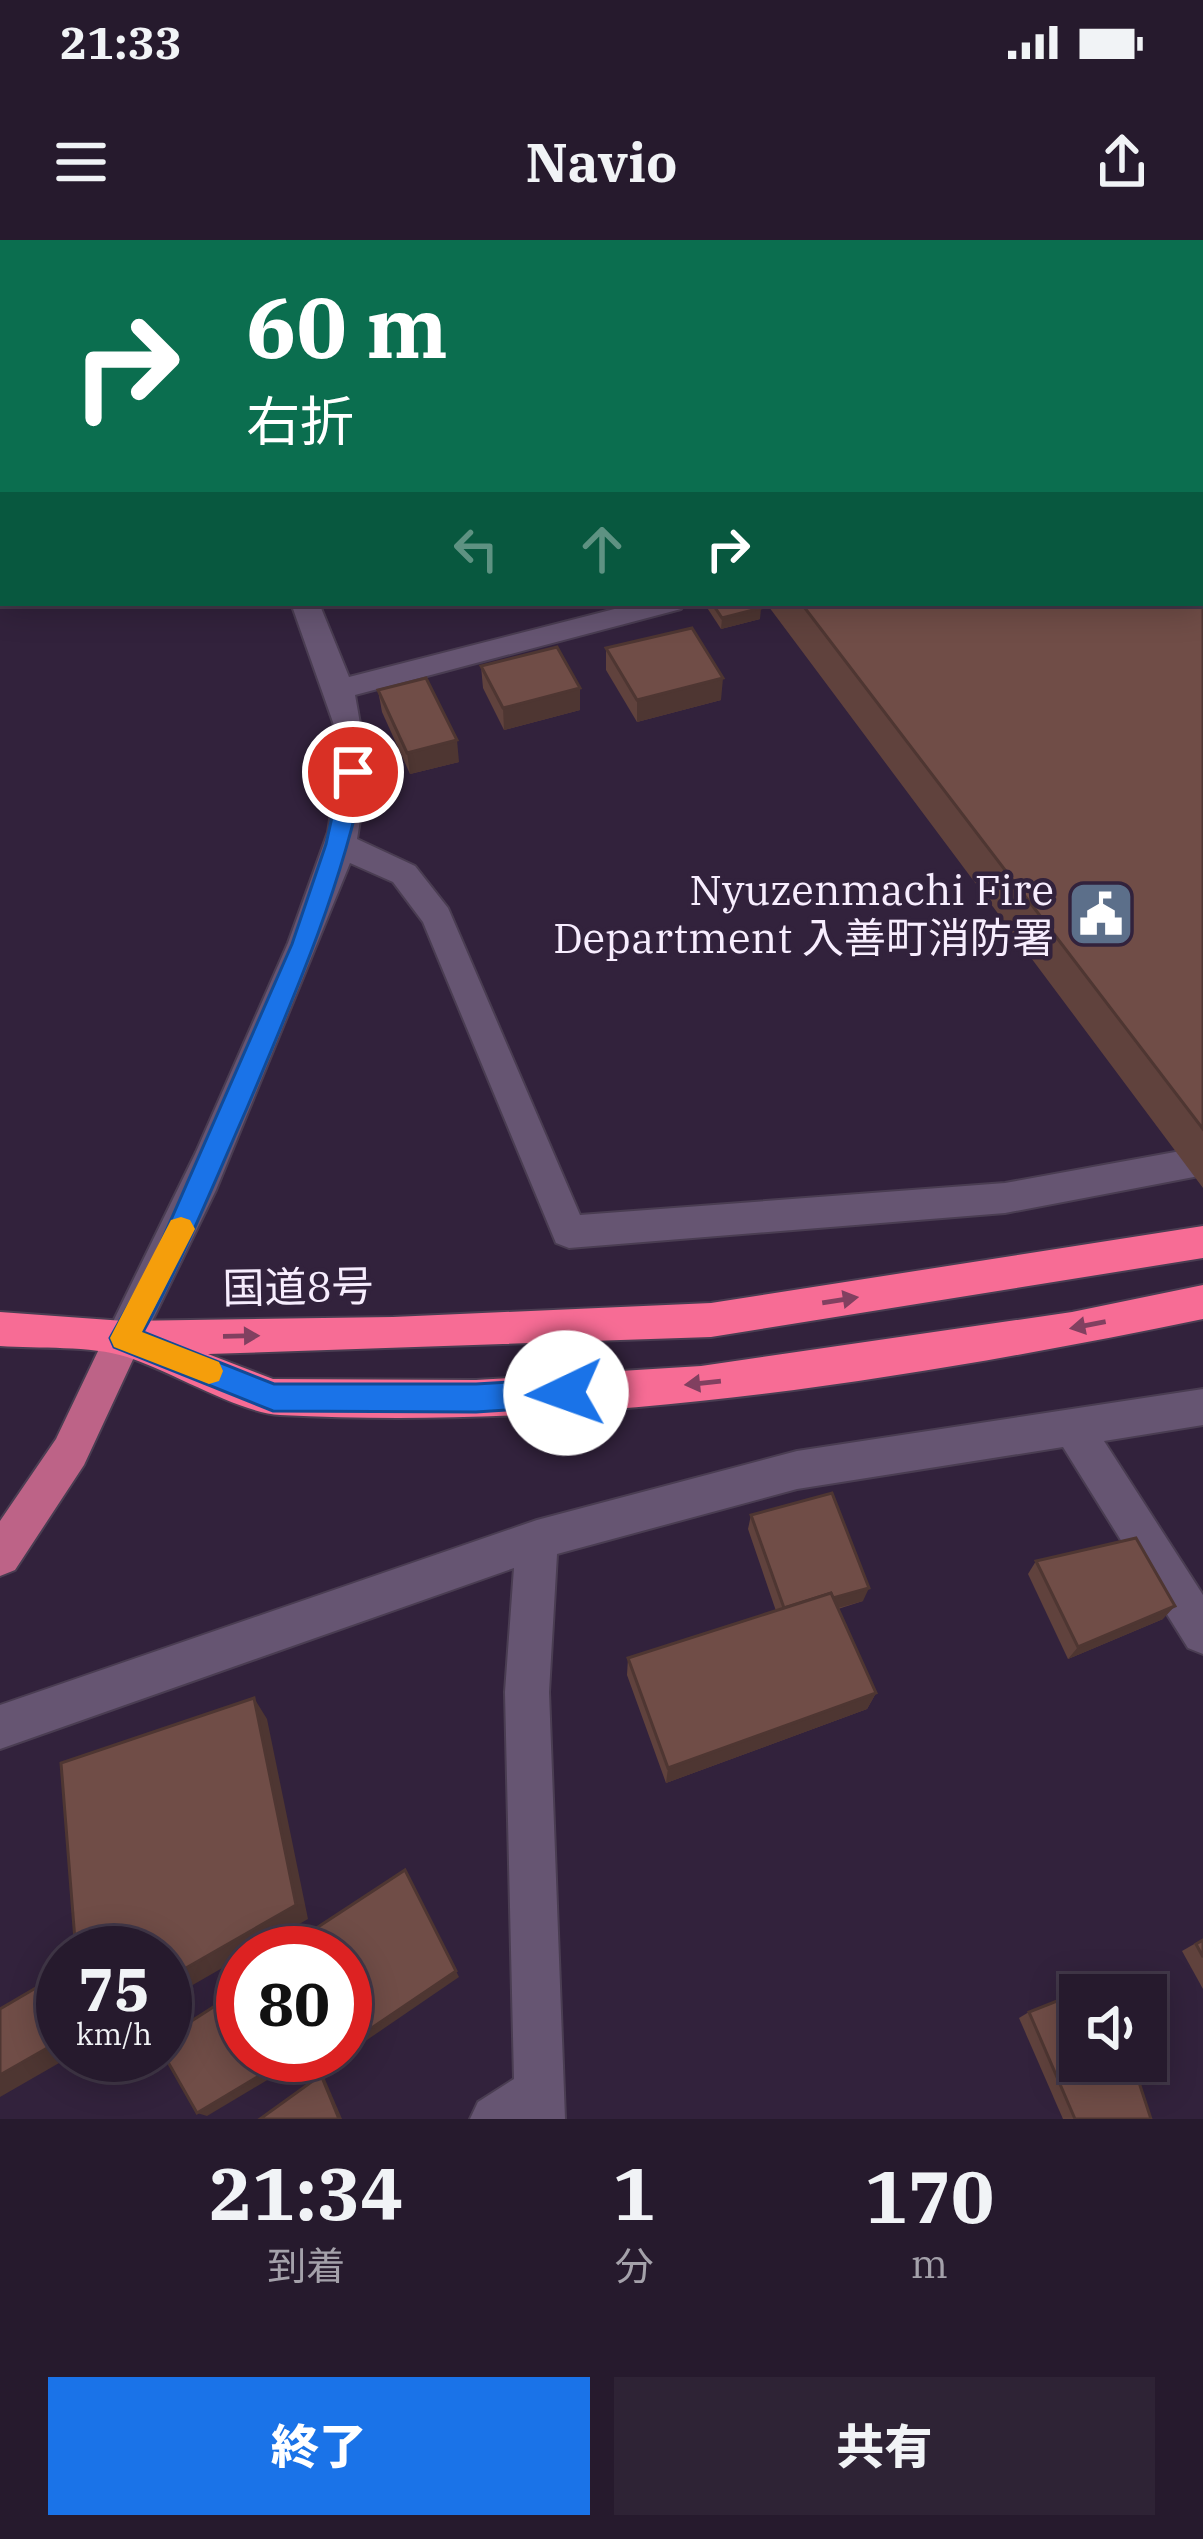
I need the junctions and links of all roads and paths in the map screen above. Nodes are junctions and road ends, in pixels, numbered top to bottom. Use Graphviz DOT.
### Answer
graph roads {
  1 [pos="306,606"];
  2 [pos="660,606"];
  3 [pos="341,688"];
  4 [pos="338,844"];
  5 [pos="1186,1165"];
  6 [pos="1203,1242"];
  7 [pos="1203,1302"];
  8 [pos="0,1328"];
  9 [pos="124,1338"];
  10 [pos="1203,1407"];
  11 [pos="1074,1429"];
  12 [pos="537,1540"];
  13 [pos="0,1556"];
  14 [pos="1203,1633"];
  15 [pos="0,1727"];
  16 [pos="540,2106"];
  17 [pos="495,2119"];
  1 -- 3 [label="street"];
  2 -- 3 [label="street"];
  3 -- 4 [label="street"];
  4 -- 5 [label="street"];
  4 -- 9 [label="street"];
  9 -- 6 [label="highway, 国道8号, one-way"];
  7 -- 9 [label="highway, 国道8号, one-way"];
  8 -- 9 [label="highway"];
  9 -- 13 [label="main road"];
  10 -- 11 [label="street"];
  11 -- 12 [label="street"];
  11 -- 14 [label="street"];
  12 -- 15 [label="street"];
  12 -- 16 [label="street"];
  16 -- 17 [label="street"];
}
